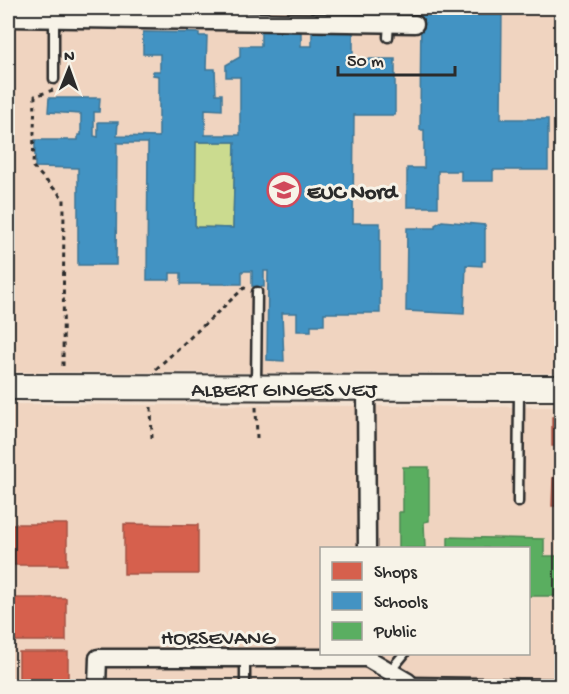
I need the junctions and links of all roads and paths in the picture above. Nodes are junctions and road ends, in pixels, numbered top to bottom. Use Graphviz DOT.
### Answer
graph roads {
  1 [pos="224,14"];
  2 [pos="8,18"];
  3 [pos="54,19"];
  4 [pos="415,24"];
  5 [pos="54,79"];
  6 [pos="256,292"];
  7 [pos="8,387"];
  8 [pos="63,387"];
  9 [pos="143,388"];
  10 [pos="256,388"];
  11 [pos="366,388"];
  12 [pos="519,388"];
  13 [pos="561,388"];
  14 [pos="152,438"];
  15 [pos="256,438"];
  16 [pos="518,502"];
  17 [pos="367,547"];
  18 [pos="403,655"];
  19 [pos="367,656"];
  20 [pos="244,658"];
  21 [pos="390,671"];
  22 [pos="408,682"];
  23 [pos="561,684"];
  24 [pos="97,687"];
  25 [pos="245,687"];
  1 -- 3 [label="street"];
  1 -- 4 [label="street"];
  2 -- 3 [label="street"];
  3 -- 5 [label="lane"];
  5 -- 8 [label="path"];
  6 -- 9 [label="path"];
  6 -- 10 [label="lane"];
  7 -- 8 [label="street, ALBERT GINGES VEJ"];
  8 -- 9 [label="street, ALBERT GINGES VEJ"];
  9 -- 10 [label="street, ALBERT GINGES VEJ"];
  9 -- 14 [label="path"];
  10 -- 11 [label="street, ALBERT GINGES VEJ"];
  10 -- 15 [label="path"];
  11 -- 12 [label="street, ALBERT GINGES VEJ"];
  11 -- 17 [label="street"];
  12 -- 13 [label="street, ALBERT GINGES VEJ"];
  12 -- 16 [label="lane"];
  18 -- 21 [label="lane"];
  19 -- 20 [label="street, HORSEVANG"];
  19 -- 21 [label="street, HORSEVANG"];
  20 -- 24 [label="street, HORSEVANG"];
  20 -- 25 [label="lane"];
  21 -- 22 [label="street, HORSEVANG"];
  22 -- 23 [label="lane"];
}
